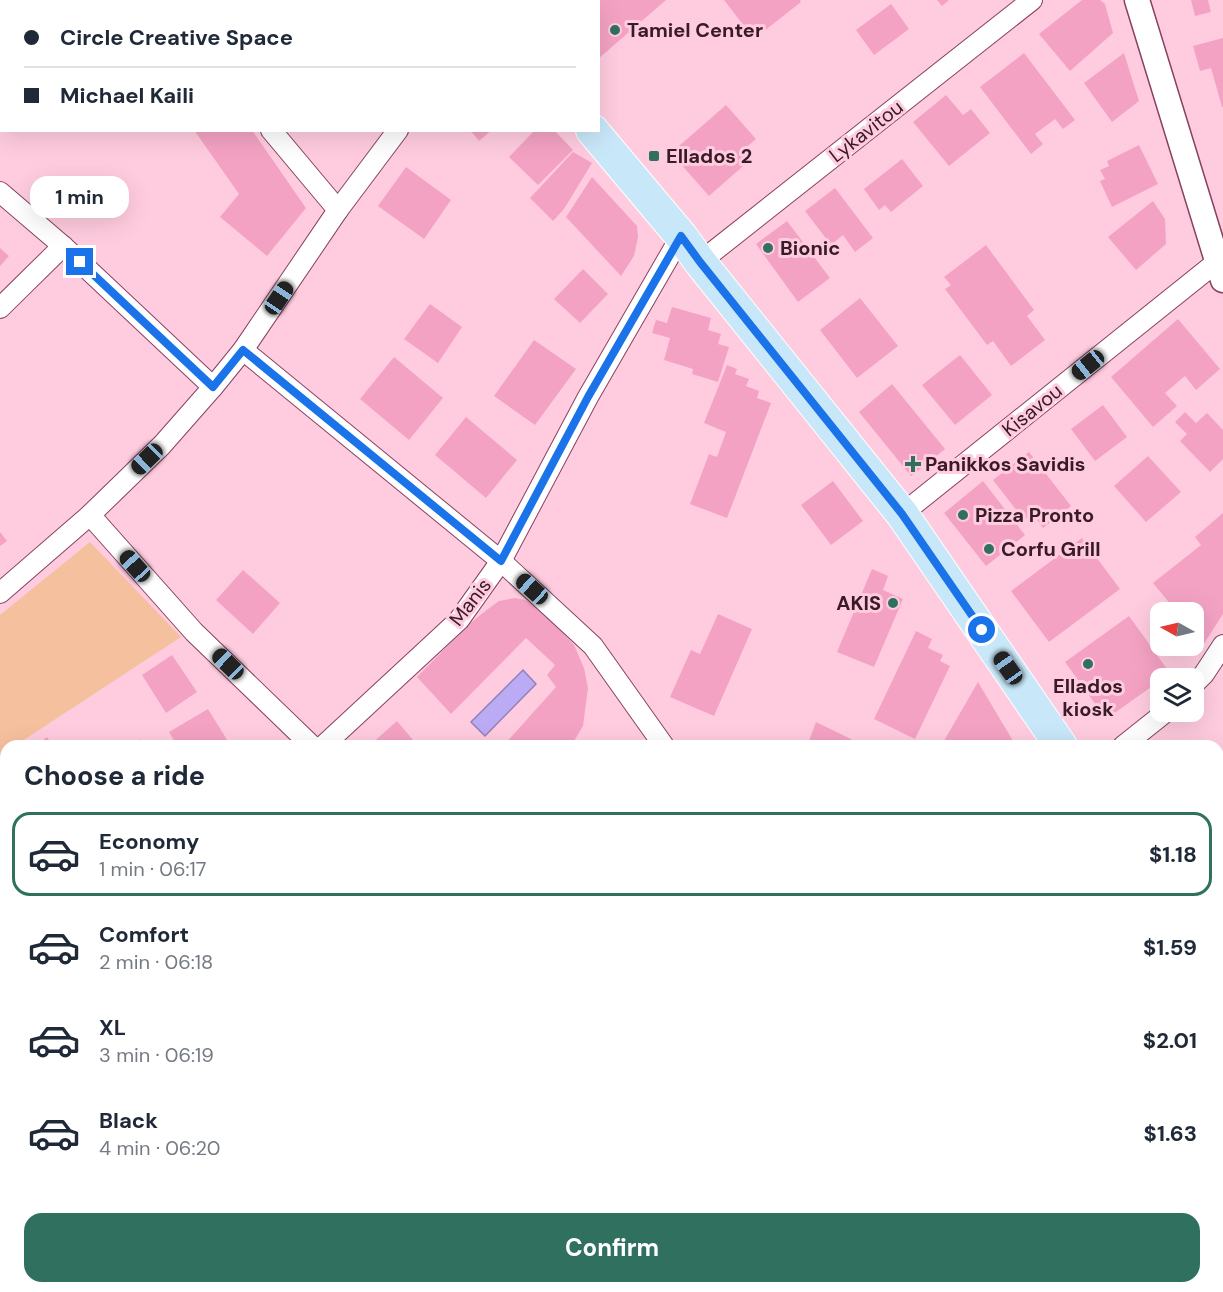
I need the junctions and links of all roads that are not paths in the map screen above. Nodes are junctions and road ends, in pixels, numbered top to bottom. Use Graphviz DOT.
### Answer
graph roads {
  1 [pos="1032,0"];
  2 [pos="1137,0"];
  3 [pos="274,132"];
  4 [pos="397,132"];
  5 [pos="594,132"];
  6 [pos="0,192"];
  7 [pos="338,210"];
  8 [pos="681,236"];
  9 [pos="63,246"];
  10 [pos="700,262"];
  11 [pos="1220,271"];
  12 [pos="0,308"];
  13 [pos="243,350"];
  14 [pos="213,387"];
  15 [pos="902,514"];
  16 [pos="90,516"];
  17 [pos="501,561"];
  18 [pos="0,593"];
  19 [pos="1223,645"];
  20 [pos="1204,674"];
  21 [pos="1153,722"];
  22 [pos="306,740"];
  23 [pos="329,740"];
  24 [pos="660,740"];
  25 [pos="1057,740"];
  26 [pos="1131,740"];
  1 -- 10 [label="street, Lykavitou"];
  2 -- 11 [label="street"];
  3 -- 7 [label="street"];
  4 -- 7 [label="street"];
  5 -- 8 [label="main road"];
  6 -- 9 [label="street"];
  7 -- 13 [label="street"];
  8 -- 10 [label="main road"];
  8 -- 17 [label="street, Manis"];
  9 -- 12 [label="street"];
  9 -- 14 [label="street"];
  10 -- 15 [label="main road"];
  11 -- 15 [label="street, Kisavou"];
  13 -- 14 [label="street"];
  13 -- 17 [label="street"];
  14 -- 16 [label="street"];
  15 -- 25 [label="main road"];
  16 -- 18 [label="street"];
  16 -- 22 [label="street"];
  17 -- 23 [label="street, Manis"];
  17 -- 24 [label="street"];
  19 -- 20 [label="street"];
  21 -- 26 [label="street"];
}
